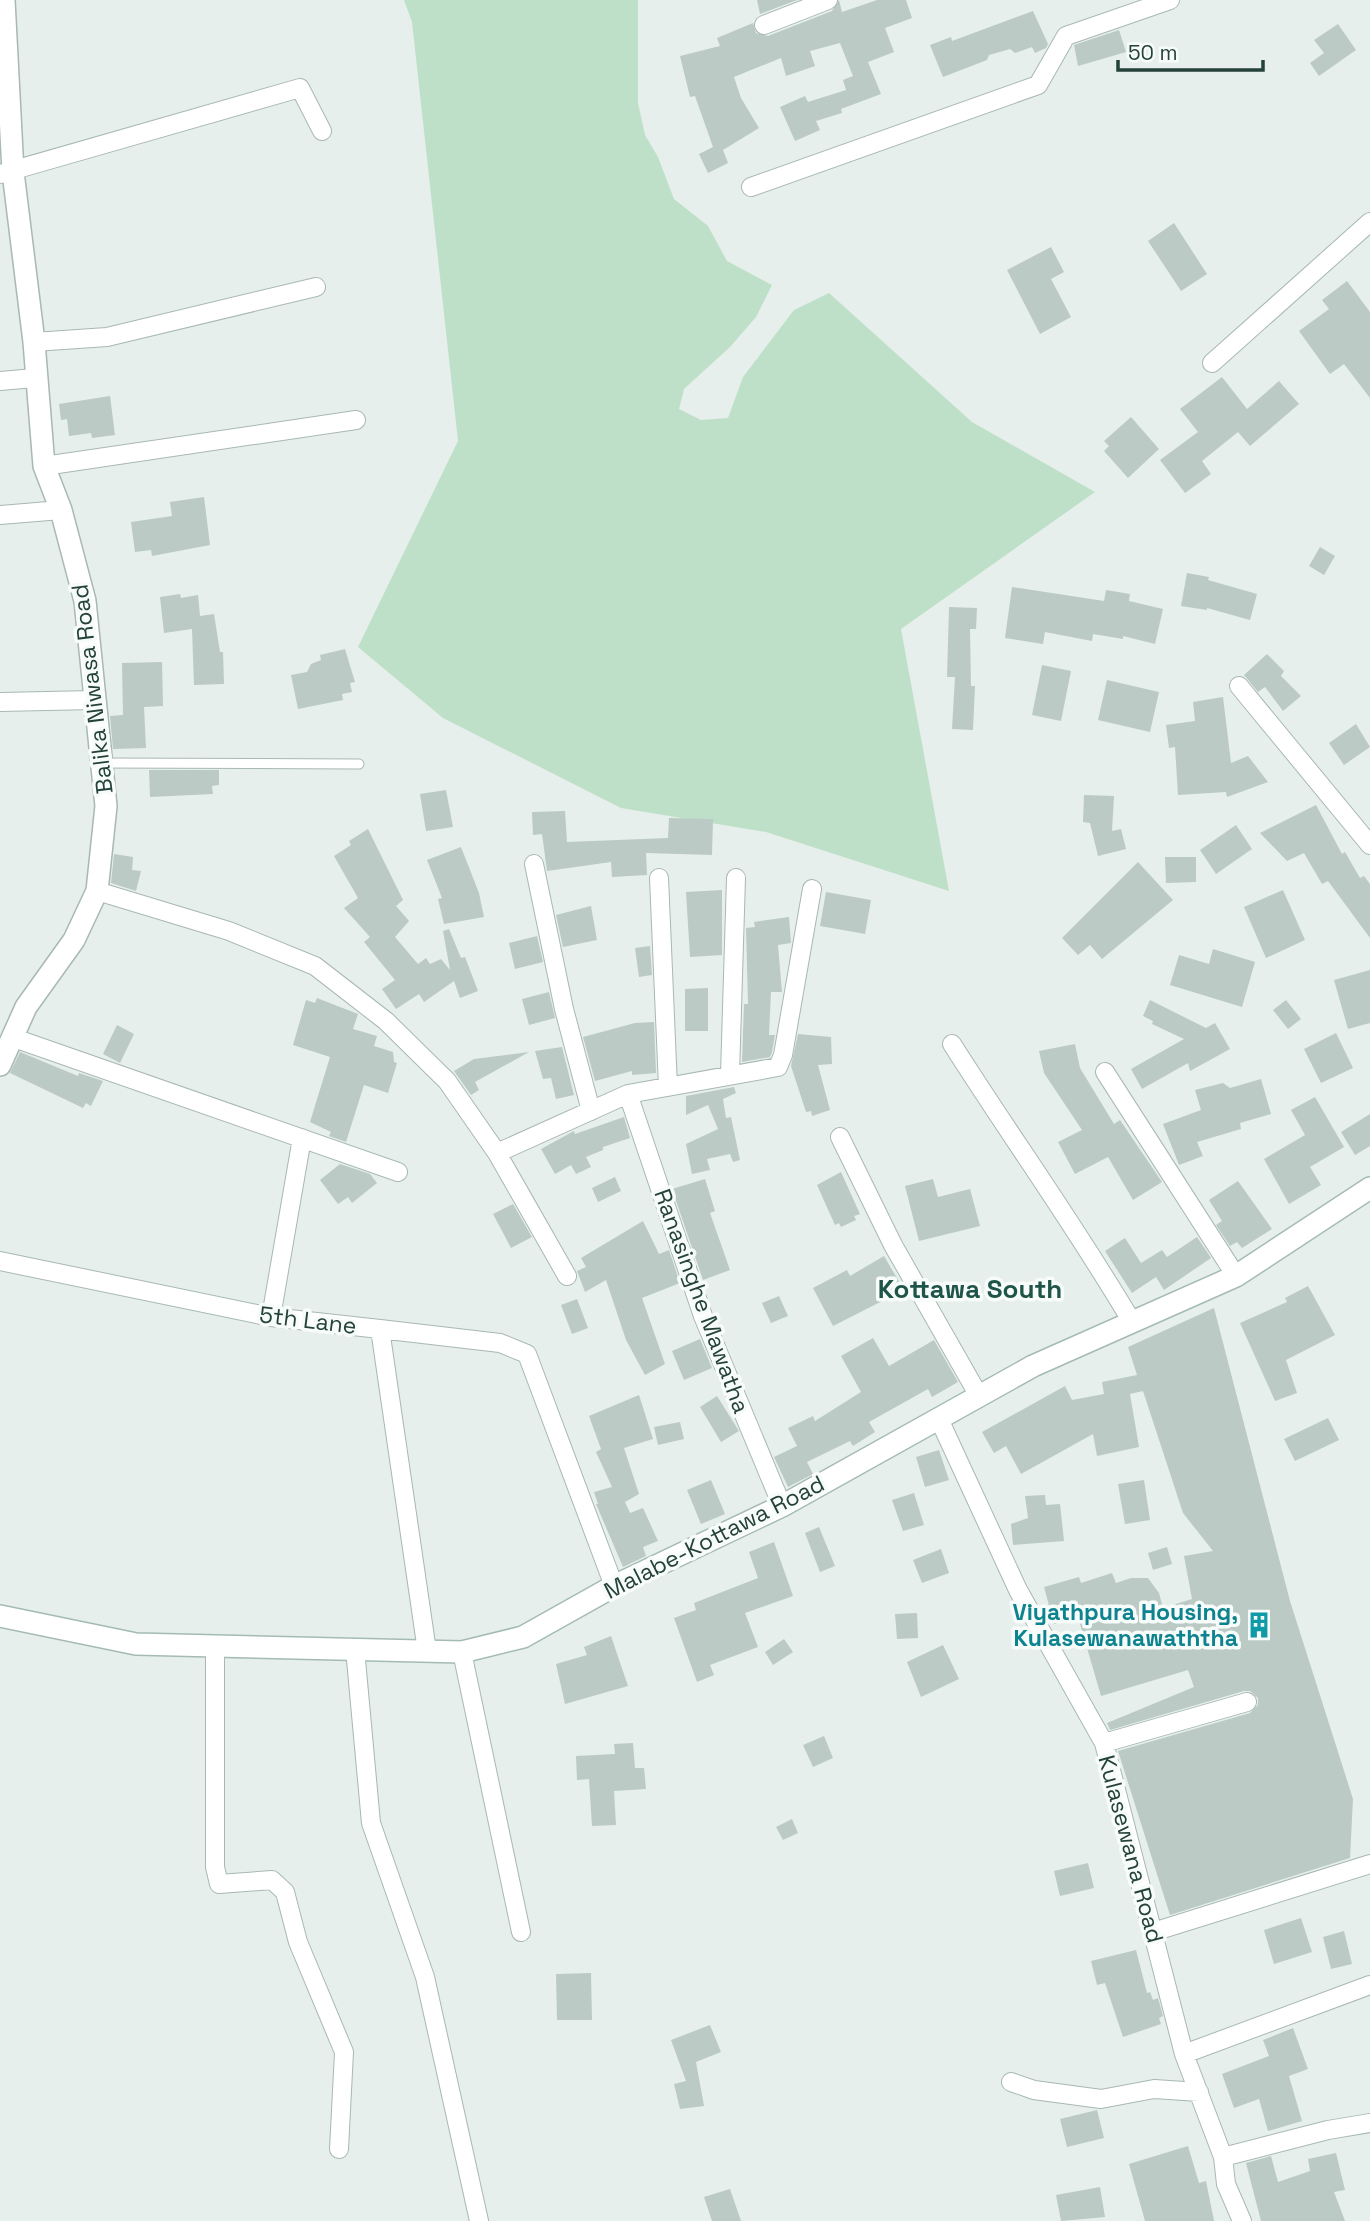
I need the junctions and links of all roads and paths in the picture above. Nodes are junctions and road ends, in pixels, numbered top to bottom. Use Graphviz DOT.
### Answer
graph roads {
  1 [pos="4,0"];
  2 [pos="828,0"];
  3 [pos="1170,0"];
  4 [pos="764,25"];
  5 [pos="322,131"];
  6 [pos="7,173"];
  7 [pos="751,187"];
  8 [pos="1370,222"];
  9 [pos="316,287"];
  10 [pos="34,342"];
  11 [pos="1212,363"];
  12 [pos="34,378"];
  13 [pos="0,381"];
  14 [pos="356,420"];
  15 [pos="44,466"];
  16 [pos="61,510"];
  17 [pos="0,515"];
  18 [pos="1239,686"];
  19 [pos="94,700"];
  20 [pos="0,702"];
  21 [pos="101,763"];
  22 [pos="359,764"];
  23 [pos="1370,845"];
  24 [pos="534,864"];
  25 [pos="659,878"];
  26 [pos="736,878"];
  27 [pos="812,889"];
  28 [pos="96,891"];
  29 [pos="14,1038"];
  30 [pos="952,1044"];
  31 [pos="0,1065"];
  32 [pos="1105,1072"];
  33 [pos="730,1074"];
  34 [pos="668,1087"];
  35 [pos="628,1094"];
  36 [pos="591,1111"];
  37 [pos="840,1137"];
  38 [pos="302,1138"];
  39 [pos="498,1153"];
  40 [pos="398,1172"];
  41 [pos="1370,1188"];
  42 [pos="0,1261"];
  43 [pos="566,1276"];
  44 [pos="1236,1276"];
  45 [pos="271,1317"];
  46 [pos="1132,1322"];
  47 [pos="380,1329"];
  48 [pos="979,1396"];
  49 [pos="939,1419"];
  50 [pos="782,1506"];
  51 [pos="614,1586"];
  52 [pos="0,1616"];
  53 [pos="215,1646"];
  54 [pos="355,1649"];
  55 [pos="426,1650"];
  56 [pos="462,1653"];
  57 [pos="1247,1702"];
  58 [pos="1104,1743"];
  59 [pos="1370,1864"];
  60 [pos="1153,1932"];
  61 [pos="521,1933"];
  62 [pos="1370,1984"];
  63 [pos="1184,2054"];
  64 [pos="1011,2082"];
  65 [pos="1199,2092"];
  66 [pos="1370,2123"];
  67 [pos="339,2149"];
  68 [pos="1223,2157"];
  69 [pos="479,2221"];
  70 [pos="1242,2221"];
  1 -- 6 [label="main road, Balika Niwasa Road"];
  2 -- 4 [label="street"];
  3 -- 7 [label="street"];
  5 -- 6 [label="street"];
  6 -- 10 [label="main road, Balika Niwasa Road"];
  8 -- 11 [label="street"];
  9 -- 10 [label="street"];
  10 -- 12 [label="main road, Balika Niwasa Road"];
  12 -- 13 [label="street"];
  12 -- 15 [label="main road, Balika Niwasa Road"];
  14 -- 15 [label="street"];
  15 -- 16 [label="main road, Balika Niwasa Road"];
  16 -- 17 [label="street"];
  16 -- 19 [label="main road, Balika Niwasa Road"];
  18 -- 23 [label="street"];
  19 -- 20 [label="street"];
  19 -- 21 [label="main road, Balika Niwasa Road"];
  21 -- 22 [label="lane"];
  21 -- 28 [label="main road, Balika Niwasa Road"];
  24 -- 36 [label="street"];
  25 -- 34 [label="street"];
  26 -- 33 [label="street"];
  27 -- 33 [label="street"];
  28 -- 29 [label="main road, Balika Niwasa Road"];
  28 -- 39 [label="street"];
  29 -- 31 [label="main road, Balika Niwasa Road"];
  29 -- 38 [label="street"];
  30 -- 46 [label="street"];
  32 -- 44 [label="street"];
  33 -- 34 [label="street"];
  34 -- 35 [label="street"];
  35 -- 36 [label="street"];
  35 -- 50 [label="street, Ranasinghe Mawatha"];
  36 -- 39 [label="street"];
  37 -- 48 [label="street"];
  38 -- 40 [label="street"];
  38 -- 45 [label="street"];
  39 -- 43 [label="street"];
  41 -- 44 [label="main road, Malabe-Kottawa Road"];
  42 -- 45 [label="street, 5th Lane"];
  44 -- 46 [label="main road, Malabe-Kottawa Road"];
  45 -- 47 [label="street, 5th Lane"];
  46 -- 48 [label="main road, Malabe-Kottawa Road"];
  47 -- 51 [label="street"];
  47 -- 55 [label="street, 5th Lane"];
  48 -- 49 [label="main road, Malabe-Kottawa Road"];
  49 -- 50 [label="main road, Malabe-Kottawa Road"];
  49 -- 58 [label="street, Kulasewana Road"];
  50 -- 51 [label="main road, Malabe-Kottawa Road"];
  51 -- 56 [label="main road, Malabe-Kottawa Road"];
  52 -- 53 [label="main road, Malabe-Kottawa Road"];
  53 -- 54 [label="main road, Malabe-Kottawa Road"];
  53 -- 67 [label="street"];
  54 -- 55 [label="main road, Malabe-Kottawa Road"];
  54 -- 69 [label="street"];
  55 -- 56 [label="main road, Malabe-Kottawa Road"];
  56 -- 61 [label="street"];
  57 -- 58 [label="street"];
  58 -- 60 [label="street, Kulasewana Road"];
  59 -- 60 [label="street"];
  60 -- 63 [label="street, Kulasewana Road"];
  62 -- 63 [label="street"];
  63 -- 65 [label="street, Kulasewana Road"];
  64 -- 65 [label="street"];
  65 -- 68 [label="street, Kulasewana Road"];
  66 -- 68 [label="street"];
  68 -- 70 [label="street, Kulasewana Road"];
}
